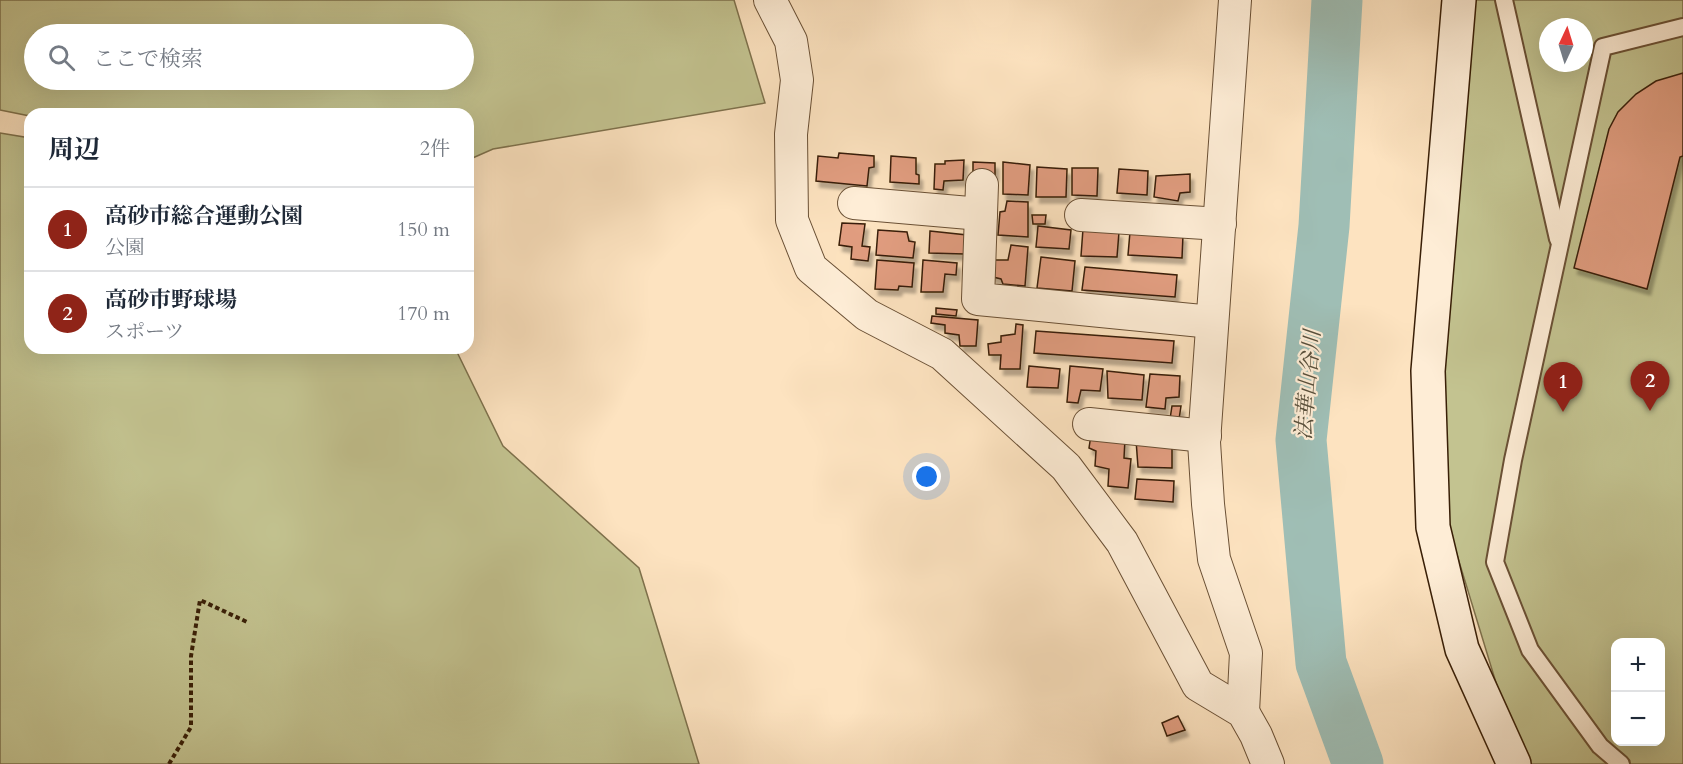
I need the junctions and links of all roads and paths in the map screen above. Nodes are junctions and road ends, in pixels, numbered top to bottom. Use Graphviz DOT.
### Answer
graph roads {
  1 [pos="770,0"];
  2 [pos="1235,0"];
  3 [pos="1459,0"];
  4 [pos="1504,0"];
  5 [pos="1683,27"];
  6 [pos="854,203"];
  7 [pos="1081,215"];
  8 [pos="1220,224"];
  9 [pos="1560,245"];
  10 [pos="1212,321"];
  11 [pos="1089,424"];
  12 [pos="1205,436"];
  13 [pos="247,622"];
  14 [pos="1243,712"];
  15 [pos="170,764"];
  16 [pos="1268,764"];
  17 [pos="1514,764"];
  18 [pos="1621,764"];
  1 -- 14 [label="street"];
  2 -- 8 [label="street"];
  3 -- 17 [label="street"];
  4 -- 9 [label="lane"];
  5 -- 9 [label="lane"];
  6 -- 10 [label="street"];
  7 -- 8 [label="street"];
  8 -- 10 [label="street"];
  9 -- 18 [label="lane"];
  10 -- 12 [label="street"];
  11 -- 12 [label="street"];
  12 -- 14 [label="street"];
  13 -- 15 [label="path"];
  14 -- 16 [label="street"];
}
